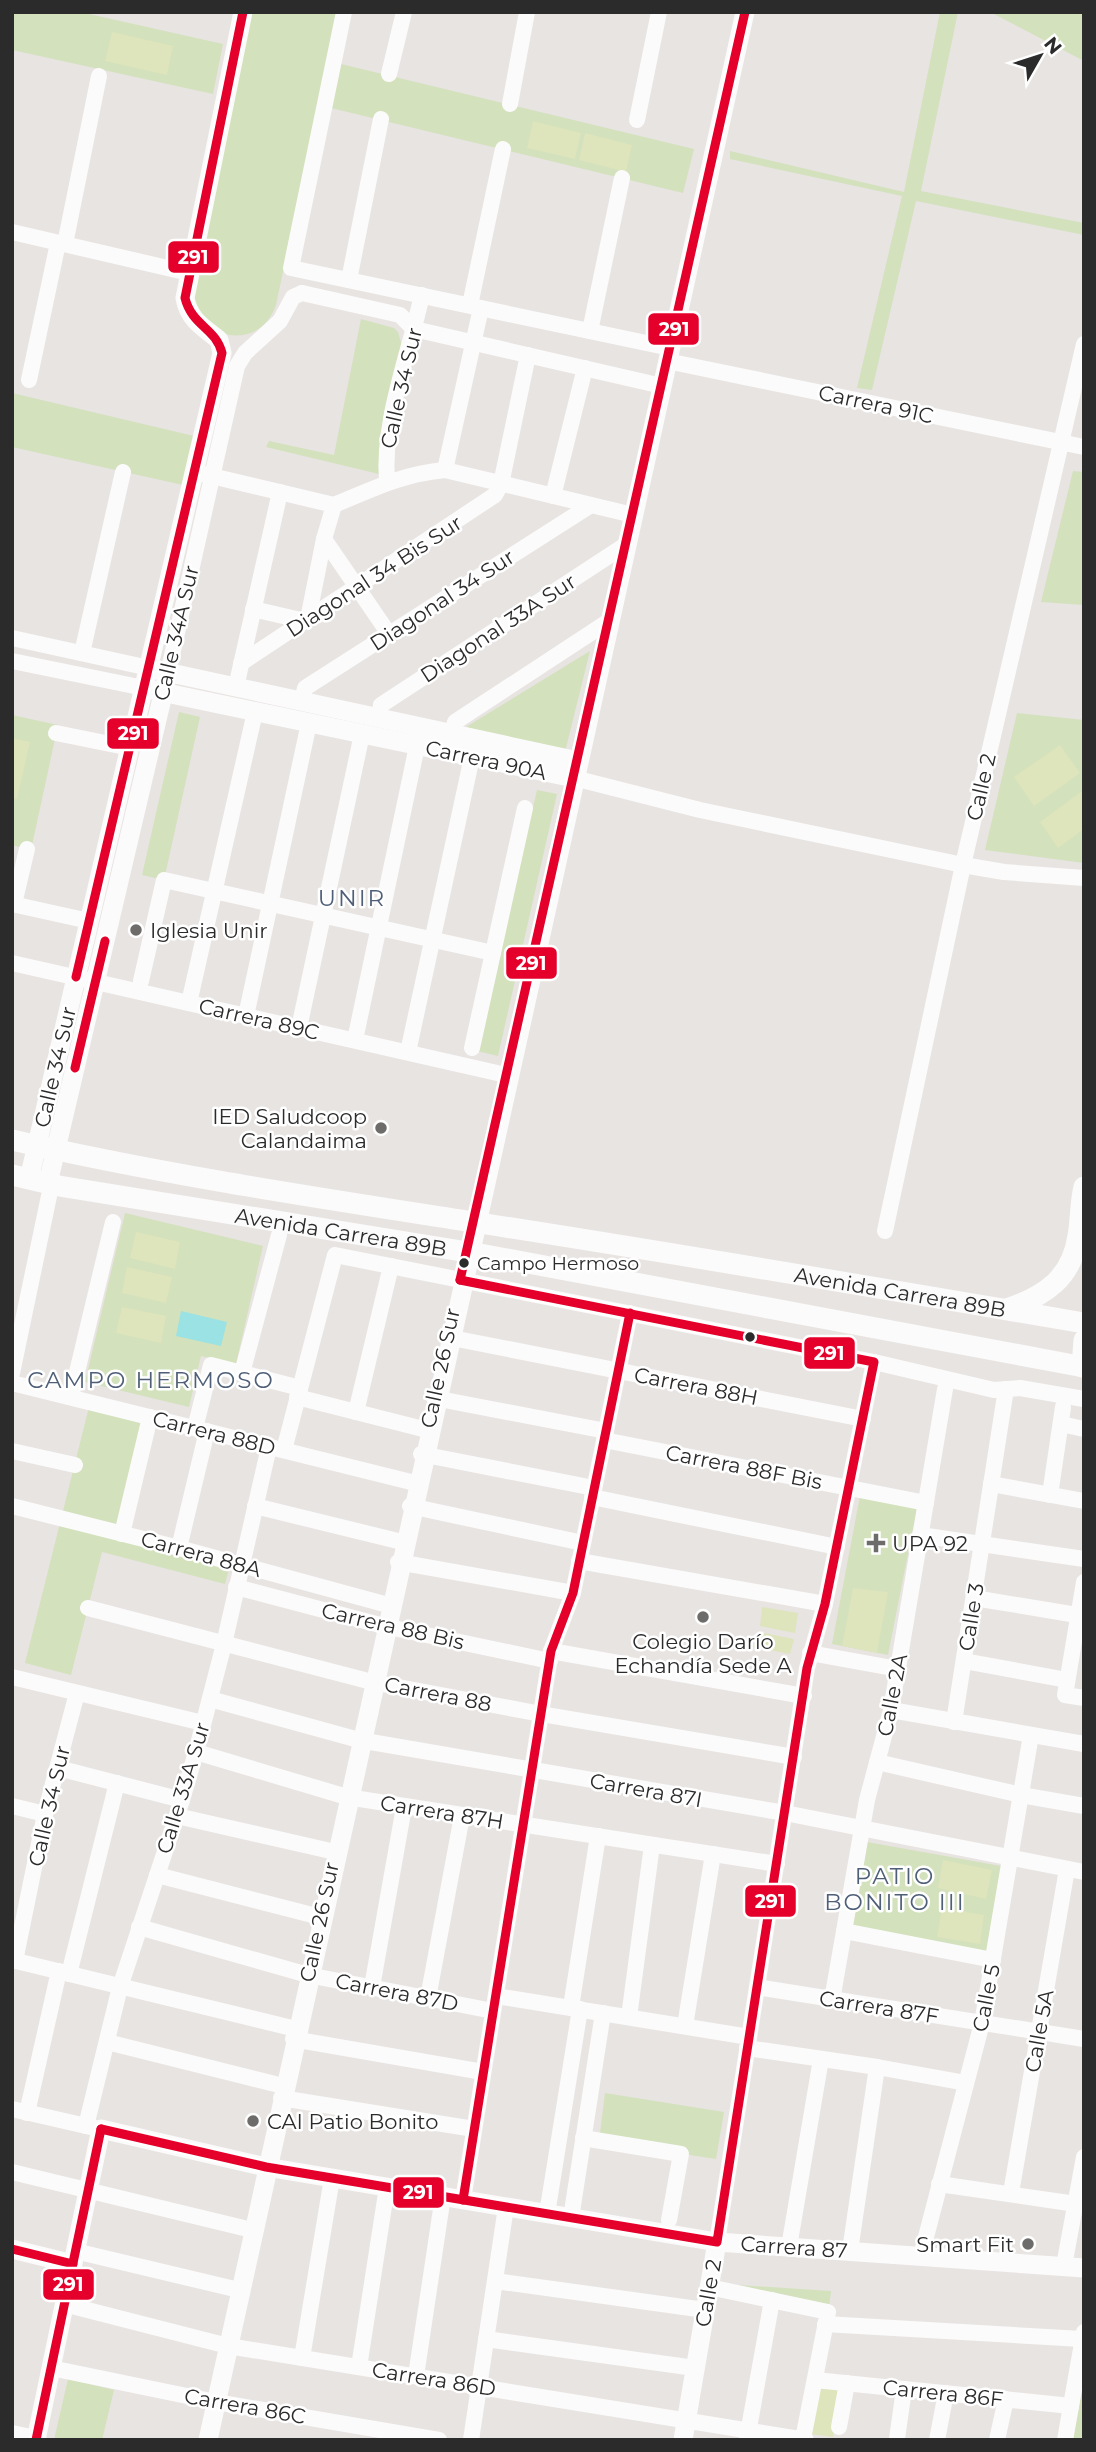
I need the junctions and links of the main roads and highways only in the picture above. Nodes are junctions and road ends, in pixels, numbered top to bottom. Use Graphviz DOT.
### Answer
graph roads {
  1 [pos="12,1140"];
  2 [pos="34,1183"];
  3 [pos="1084,1187"];
  4 [pos="1005,1310"];
  5 [pos="1084,1323"];
  6 [pos="1084,1340"];
  7 [pos="1083,1367"];
  1 -- 4 [label="main road, Avenida Carrera 89B"];
  2 -- 7 [label="main road, Avenida Carrera 89B"];
  3 -- 4 [label="main road"];
  4 -- 5 [label="main road, Avenida Carrera 89B"];
  6 -- 7 [label="main road"];
}
